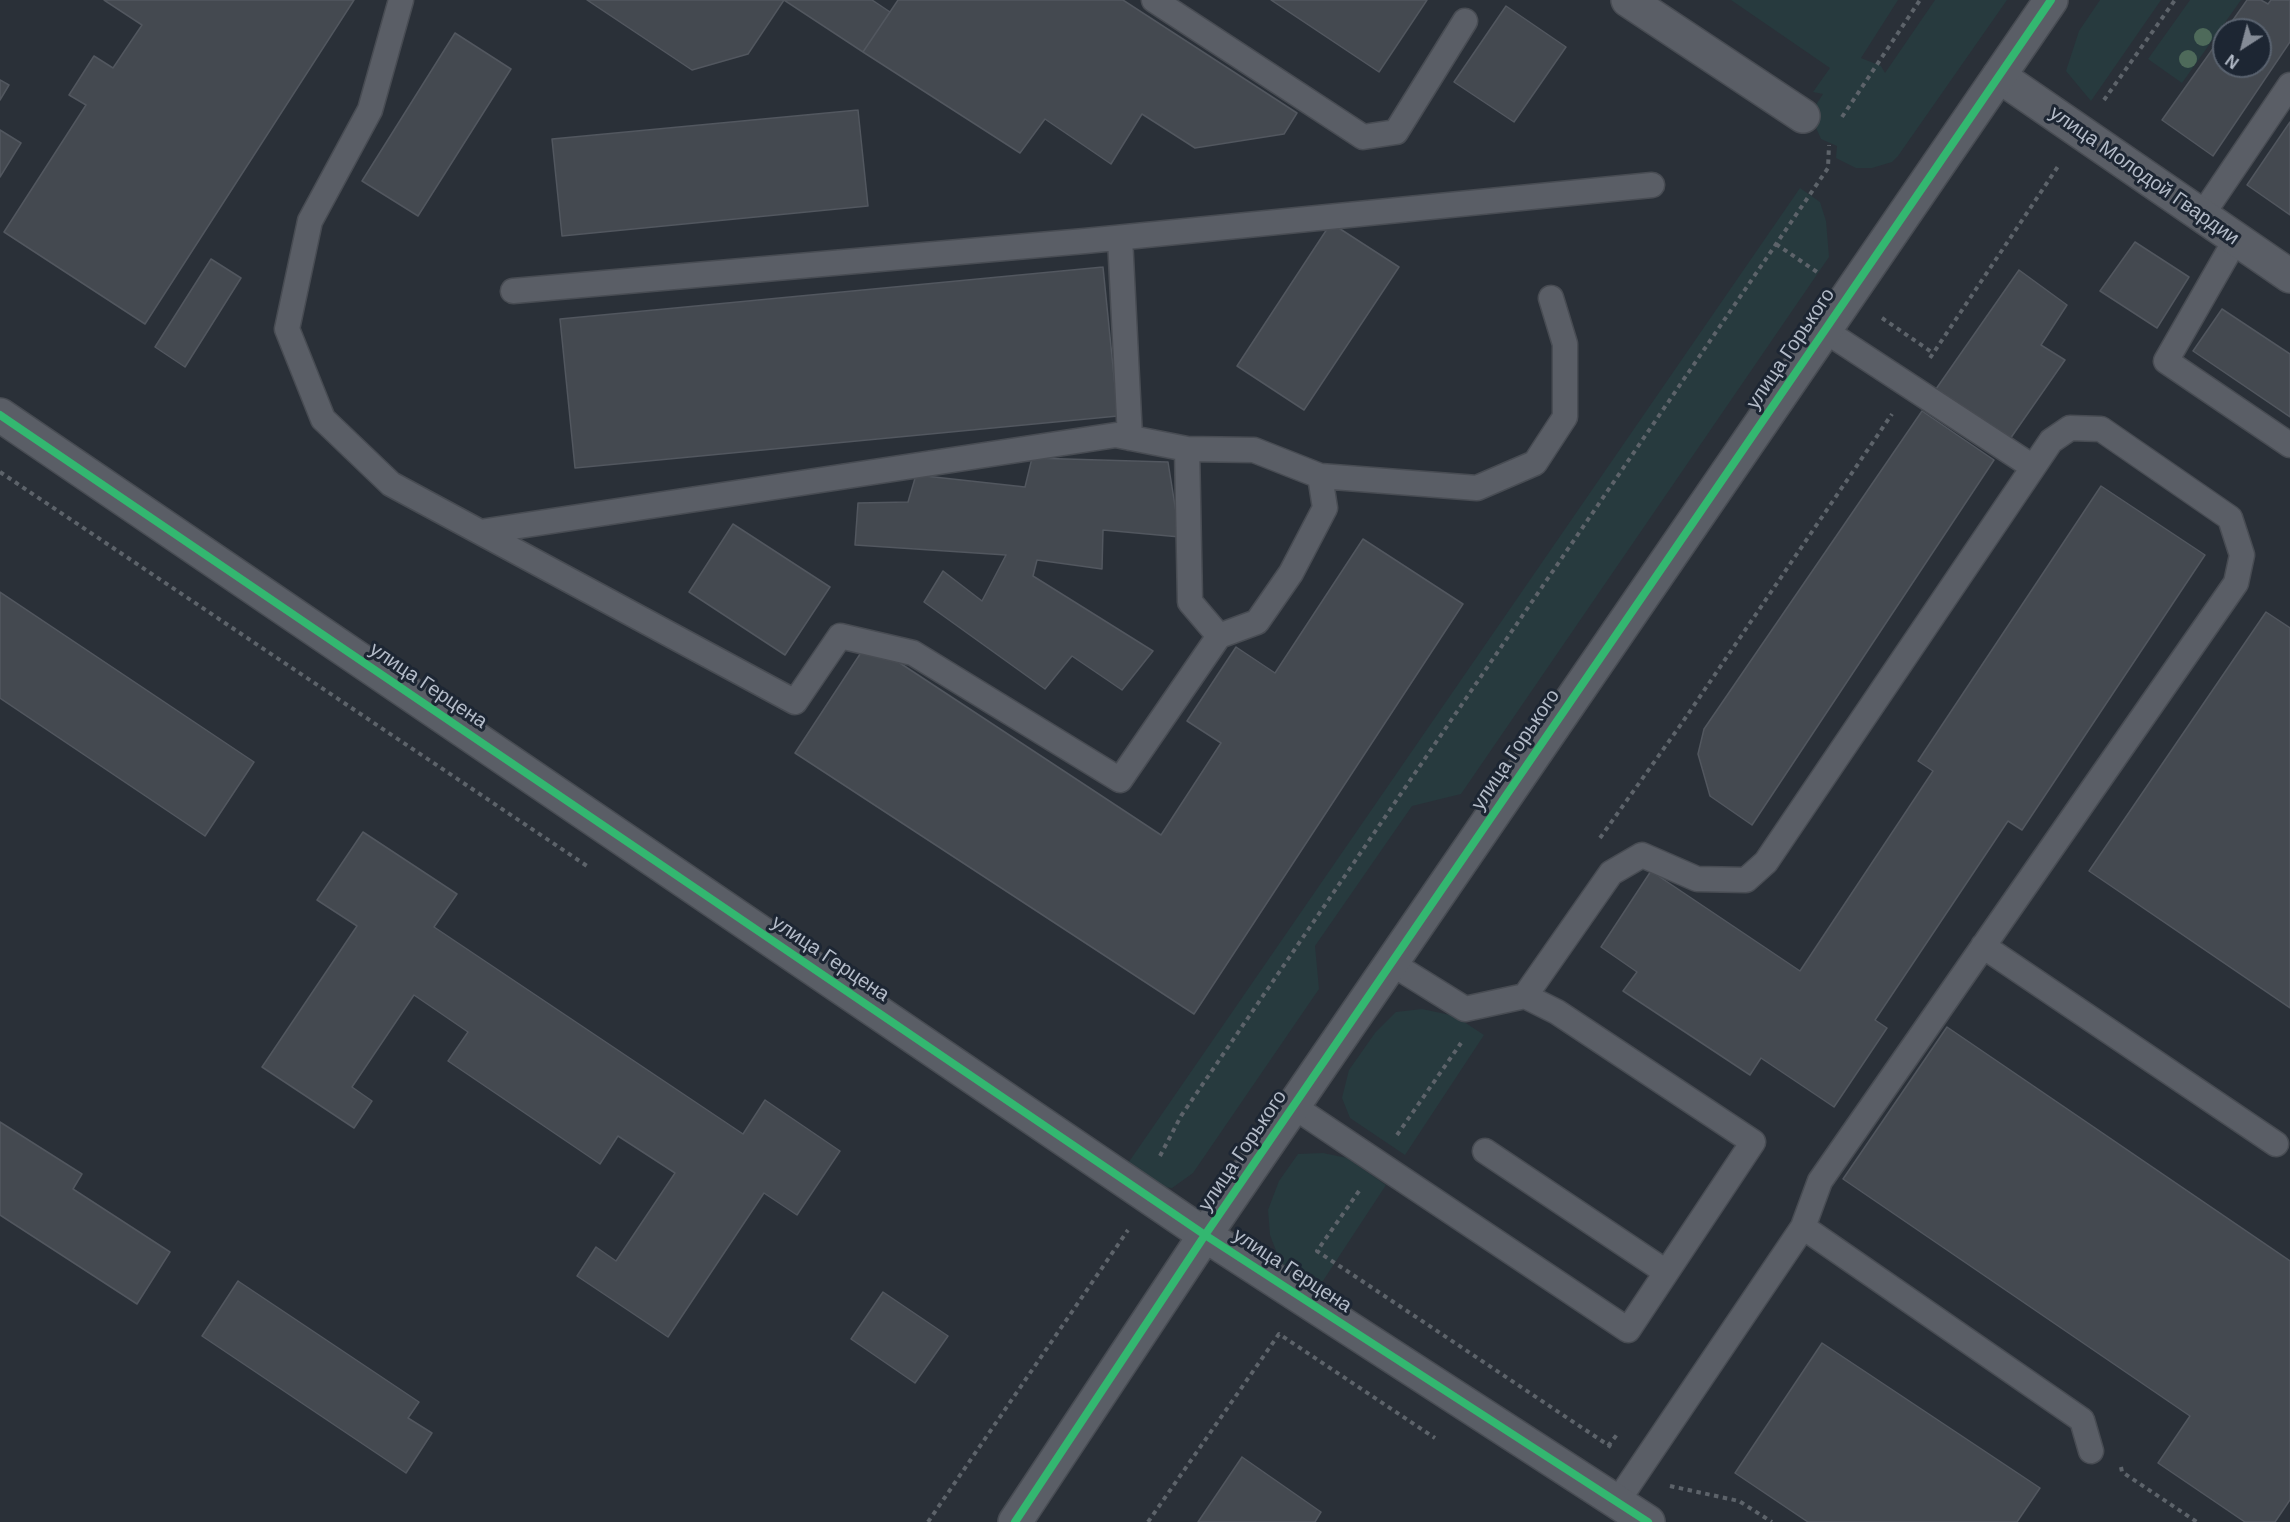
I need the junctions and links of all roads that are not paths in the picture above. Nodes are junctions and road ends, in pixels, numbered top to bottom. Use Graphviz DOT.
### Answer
graph roads {
  1 [pos="401,0"];
  2 [pos="1154,0"];
  3 [pos="1628,0"];
  4 [pos="2051,0"];
  5 [pos="1465,21"];
  6 [pos="1999,76"];
  7 [pos="2290,85"];
  8 [pos="1803,116"];
  9 [pos="1652,185"];
  10 [pos="2202,215"];
  11 [pos="1120,238"];
  12 [pos="2236,239"];
  13 [pos="2290,276"];
  14 [pos="513,291"];
  15 [pos="1551,298"];
  16 [pos="1824,330"];
  17 [pos="0,415"];
  18 [pos="1130,438"];
  19 [pos="2290,445"];
  20 [pos="1187,448"];
  21 [pos="2033,467"];
  22 [pos="1320,476"];
  23 [pos="480,532"];
  24 [pos="1219,636"];
  25 [pos="1983,946"];
  26 [pos="1391,963"];
  27 [pos="1525,996"];
  28 [pos="1293,1106"];
  29 [pos="2276,1144"];
  30 [pos="1485,1151"];
  31 [pos="1803,1227"];
  32 [pos="1205,1235"];
  33 [pos="1666,1272"];
  34 [pos="2091,1451"];
  35 [pos="1617,1502"];
  36 [pos="1015,1522"];
  37 [pos="1648,1522"];
  1 -- 23 [label="lane"];
  2 -- 5 [label="lane"];
  3 -- 8 [label="street"];
  4 -- 6 [label="street, улица Горького"];
  6 -- 10 [label="street, улица Молодой Гвардии"];
  6 -- 16 [label="street, улица Горького"];
  7 -- 10 [label="lane"];
  9 -- 11 [label="lane"];
  10 -- 12 [label="street, улица Молодой Гвардии"];
  11 -- 14 [label="lane"];
  11 -- 18 [label="lane"];
  12 -- 13 [label="street, улица Молодой Гвардии"];
  12 -- 19 [label="lane"];
  15 -- 22 [label="lane"];
  16 -- 21 [label="lane"];
  16 -- 26 [label="street, улица Горького"];
  17 -- 32 [label="street, улица Герцена"];
  18 -- 20 [label="lane"];
  18 -- 23 [label="lane"];
  20 -- 22 [label="lane"];
  20 -- 24 [label="lane"];
  21 -- 25 [label="lane"];
  21 -- 27 [label="lane"];
  22 -- 24 [label="lane"];
  23 -- 24 [label="lane"];
  25 -- 29 [label="lane"];
  25 -- 31 [label="lane"];
  26 -- 27 [label="lane"];
  26 -- 28 [label="street, улица Горького"];
  27 -- 33 [label="lane"];
  28 -- 32 [label="street, улица Горького"];
  28 -- 33 [label="lane"];
  30 -- 33 [label="lane"];
  31 -- 34 [label="lane"];
  31 -- 35 [label="lane"];
  32 -- 35 [label="street, улица Герцена"];
  32 -- 36 [label="street, улица Горького"];
  35 -- 37 [label="street, улица Герцена"];
}
